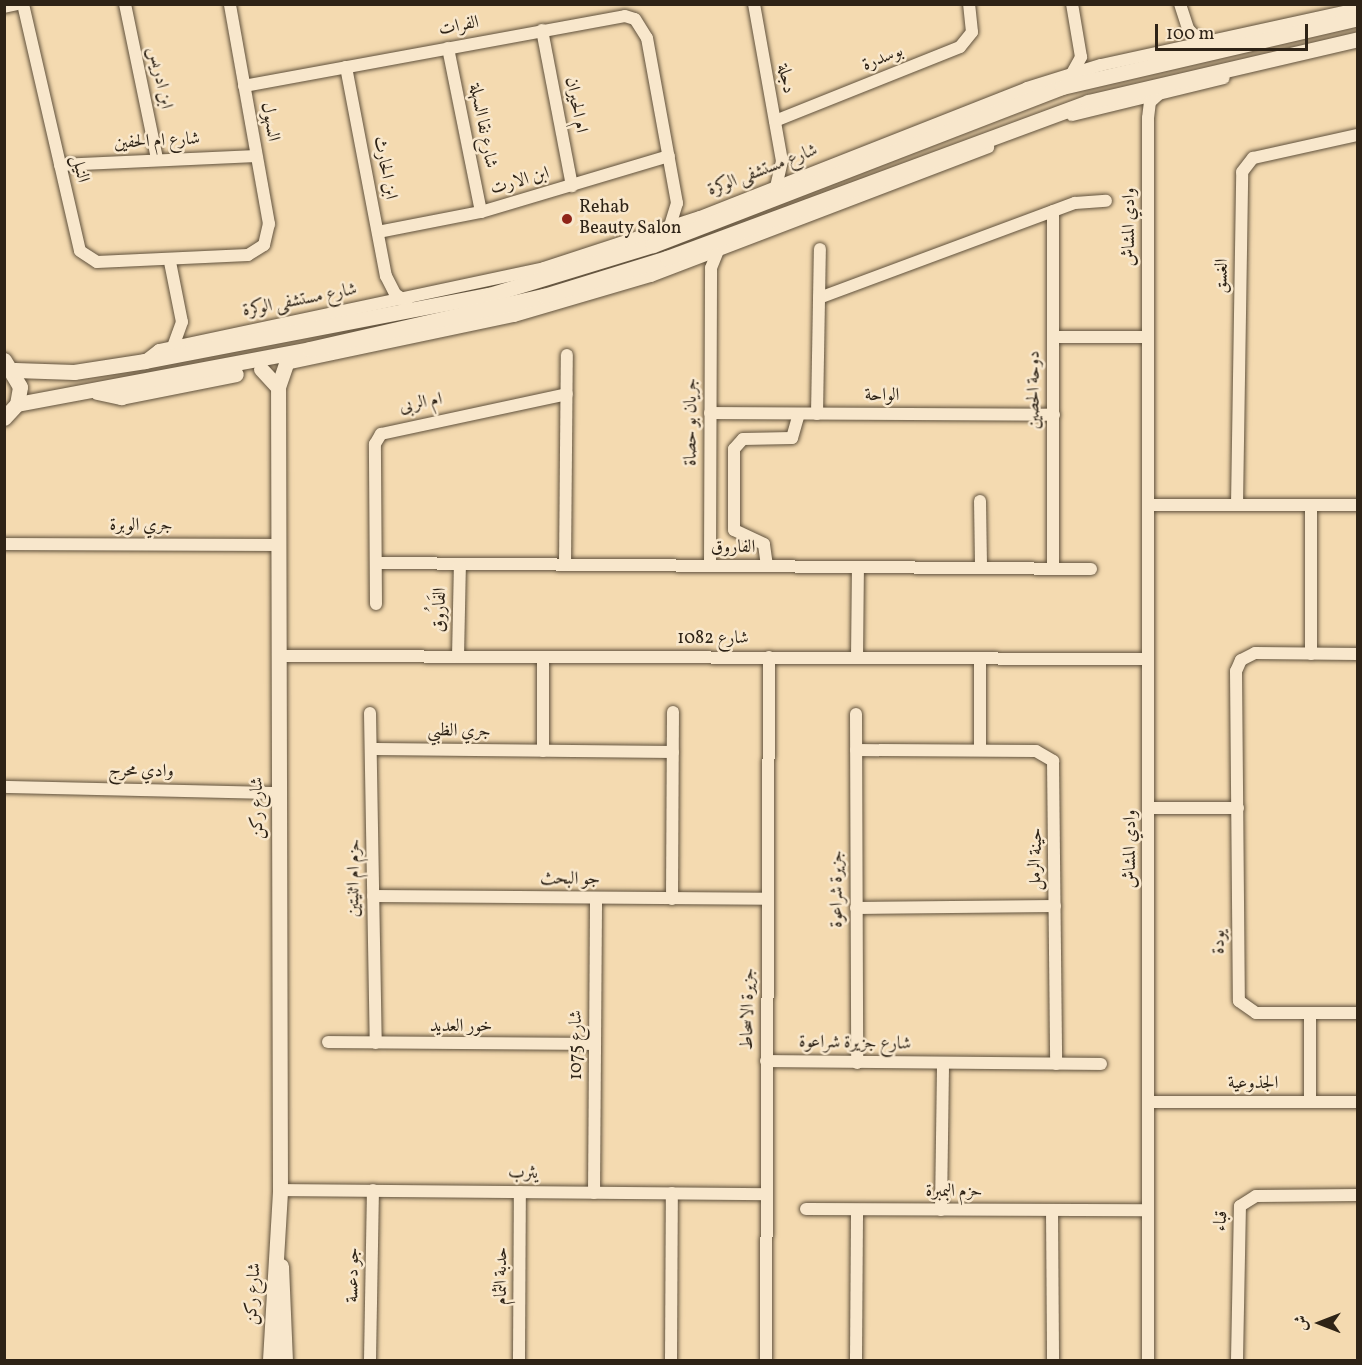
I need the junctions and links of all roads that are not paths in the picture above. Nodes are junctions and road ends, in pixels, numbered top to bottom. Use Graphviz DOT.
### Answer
graph roads {
  1 [pos="17,4"];
  2 [pos="23,4"];
  3 [pos="125,4"];
  4 [pos="230,4"];
  5 [pos="754,4"];
  6 [pos="969,4"];
  7 [pos="1072,4"];
  8 [pos="1180,4"];
  9 [pos="4,7"];
  10 [pos="1338,9"];
  11 [pos="1358,9"];
  12 [pos="1358,18"];
  13 [pos="1184,20"];
  14 [pos="542,30"];
  15 [pos="1358,39"];
  16 [pos="1202,43"];
  17 [pos="1358,46"];
  18 [pos="448,48"];
  19 [pos="1081,48"];
  20 [pos="1171,50"];
  21 [pos="1101,65"];
  22 [pos="346,67"];
  23 [pos="1125,71"];
  24 [pos="1074,73"];
  25 [pos="1176,80"];
  26 [pos="244,86"];
  27 [pos="1062,87"];
  28 [pos="1155,94"];
  29 [pos="1110,96"];
  30 [pos="1128,100"];
  31 [pos="1148,118"];
  32 [pos="775,121"];
  33 [pos="1358,135"];
  34 [pos="256,156"];
  35 [pos="669,156"];
  36 [pos="157,159"];
  37 [pos="782,160"];
  38 [pos="60,165"];
  39 [pos="805,175"];
  40 [pos="572,186"];
  41 [pos="777,186"];
  42 [pos="1106,201"];
  43 [pos="677,203"];
  44 [pos="1053,211"];
  45 [pos="481,212"];
  46 [pos="700,217"];
  47 [pos="670,227"];
  48 [pos="378,232"];
  49 [pos="264,245"];
  50 [pos="653,245"];
  51 [pos="820,249"];
  52 [pos="718,250"];
  53 [pos="667,258"];
  54 [pos="170,262"];
  55 [pos="690,262"];
  56 [pos="386,276"];
  57 [pos="711,277"];
  58 [pos="819,298"];
  59 [pos="403,301"];
  60 [pos="379,306"];
  61 [pos="422,308"];
  62 [pos="182,322"];
  63 [pos="1148,337"];
  64 [pos="1053,338"];
  65 [pos="202,340"];
  66 [pos="173,347"];
  67 [pos="310,349"];
  68 [pos="567,355"];
  69 [pos="145,361"];
  70 [pos="8,362"];
  71 [pos="286,364"];
  72 [pos="261,369"];
  73 [pos="279,387"];
  74 [pos="92,390"];
  75 [pos="567,394"];
  76 [pos="17,404"];
  77 [pos="711,413"];
  78 [pos="799,414"];
  79 [pos="817,414"];
  80 [pos="1054,415"];
  81 [pos="5,419"];
  82 [pos="980,501"];
  83 [pos="1148,505"];
  84 [pos="1237,505"];
  85 [pos="1311,505"];
  86 [pos="1358,505"];
  87 [pos="4,544"];
  88 [pos="278,545"];
  89 [pos="376,563"];
  90 [pos="460,564"];
  91 [pos="565,565"];
  92 [pos="710,566"];
  93 [pos="767,566"];
  94 [pos="858,567"];
  95 [pos="981,568"];
  96 [pos="1053,568"];
  97 [pos="1091,569"];
  98 [pos="376,604"];
  99 [pos="1311,654"];
  100 [pos="1358,654"];
  101 [pos="278,656"];
  102 [pos="458,657"];
  103 [pos="543,657"];
  104 [pos="769,657"];
  105 [pos="857,658"];
  106 [pos="980,658"];
  107 [pos="1148,659"];
  108 [pos="370,712"];
  109 [pos="673,712"];
  110 [pos="856,714"];
  111 [pos="375,749"];
  112 [pos="856,750"];
  113 [pos="980,750"];
  114 [pos="543,751"];
  115 [pos="673,752"];
  116 [pos="4,787"];
  117 [pos="278,793"];
  118 [pos="1149,808"];
  119 [pos="1238,808"];
  120 [pos="373,896"];
  121 [pos="596,898"];
  122 [pos="672,899"];
  123 [pos="768,899"];
  124 [pos="1055,906"];
  125 [pos="856,908"];
  126 [pos="1358,1013"];
  127 [pos="1310,1014"];
  128 [pos="328,1042"];
  129 [pos="376,1043"];
  130 [pos="595,1044"];
  131 [pos="766,1061"];
  132 [pos="856,1063"];
  133 [pos="943,1063"];
  134 [pos="1056,1064"];
  135 [pos="1101,1064"];
  136 [pos="1148,1102"];
  137 [pos="1310,1102"];
  138 [pos="1358,1102"];
  139 [pos="280,1190"];
  140 [pos="373,1190"];
  141 [pos="520,1192"];
  142 [pos="594,1193"];
  143 [pos="672,1193"];
  144 [pos="766,1194"];
  145 [pos="1358,1196"];
  146 [pos="806,1209"];
  147 [pos="856,1210"];
  148 [pos="941,1210"];
  149 [pos="1052,1210"];
  150 [pos="1147,1210"];
  151 [pos="279,1230"];
  152 [pos="270,1360"];
  153 [pos="285,1360"];
  154 [pos="370,1360"];
  155 [pos="519,1360"];
  156 [pos="671,1360"];
  157 [pos="766,1360"];
  158 [pos="856,1360"];
  159 [pos="1053,1360"];
  160 [pos="1148,1360"];
  161 [pos="1237,1360"];
  1 -- 9 [label="street"];
  2 -- 38 [label="street, النيل"];
  3 -- 36 [label="street, ابن ادريس"];
  4 -- 26 [label="street, السهول"];
  5 -- 32 [label="street, دجلة"];
  6 -- 32 [label="street, بوسدرة"];
  7 -- 19 [label="street"];
  8 -- 13 [label="street"];
  10 -- 11 [label="street, شارع مستشفى الوكرة"];
  10 -- 16 [label="street, شارع مستشفى الوكرة"];
  12 -- 23 [label="street, شارع مستشفى الوكرة"];
  13 -- 16 [label="street"];
  13 -- 20 [label="street"];
  14 -- 18 [label="street, الفرات"];
  14 -- 35 [label="street, الفرات"];
  14 -- 40 [label="street, ام الحيران"];
  15 -- 25 [label="street"];
  16 -- 20 [label="street, شارع مستشفى الوكرة"];
  17 -- 28 [label="street"];
  18 -- 22 [label="street, الفرات"];
  18 -- 45 [label="street, شارع نقا السهلة"];
  19 -- 21 [label="street"];
  19 -- 24 [label="street"];
  20 -- 21 [label="street, شارع مستشفى الوكرة"];
  21 -- 23 [label="street"];
  21 -- 24 [label="street, شارع مستشفى الوكرة"];
  22 -- 26 [label="street, الفرات"];
  22 -- 48 [label="street, ابن الحارث"];
  23 -- 27 [label="street, شارع مستشفى الوكرة"];
  24 -- 27 [label="street"];
  24 -- 39 [label="street, شارع مستشفى الوكرة"];
  25 -- 28 [label="street"];
  25 -- 29 [label="street"];
  26 -- 34 [label="street, السهول"];
  27 -- 50 [label="street, شارع مستشفى الوكرة"];
  28 -- 30 [label="street"];
  28 -- 31 [label="street, وادي المشاش"];
  29 -- 30 [label="street"];
  29 -- 53 [label="street"];
  30 -- 31 [label="street"];
  30 -- 52 [label="street"];
  31 -- 63 [label="street, وادي المشاش"];
  32 -- 37 [label="street, دجلة"];
  33 -- 84 [label="street, الغسق"];
  34 -- 36 [label="street, شارع ام الحفين"];
  34 -- 49 [label="street, السهول"];
  35 -- 40 [label="street, ابن الارت"];
  35 -- 43 [label="street, الفرات"];
  36 -- 38 [label="street, شارع ام الحفين"];
  37 -- 39 [label="street"];
  37 -- 41 [label="street, دجلة"];
  38 -- 54 [label="street, النيل"];
  39 -- 41 [label="street, شارع مستشفى الوكرة"];
  40 -- 45 [label="street, ابن الارت"];
  41 -- 46 [label="street, شارع مستشفى الوكرة"];
  42 -- 44 [label="street"];
  43 -- 46 [label="street"];
  43 -- 47 [label="street, الفرات"];
  44 -- 58 [label="street"];
  44 -- 64 [label="street, دوحة الحصين"];
  45 -- 48 [label="street, ابن الارت"];
  46 -- 47 [label="street, شارع مستشفى الوكرة"];
  47 -- 50 [label="street, الفرات"];
  47 -- 59 [label="street, شارع مستشفى الوكرة"];
  48 -- 56 [label="street, ابن الحارث"];
  49 -- 54 [label="street, النيل"];
  50 -- 61 [label="street, شارع مستشفى الوكرة"];
  51 -- 58 [label="street"];
  52 -- 55 [label="street"];
  52 -- 57 [label="street, جريان بو حصاة"];
  53 -- 55 [label="street"];
  53 -- 67 [label="street"];
  54 -- 62 [label="street"];
  55 -- 57 [label="street"];
  55 -- 71 [label="street"];
  56 -- 59 [label="street, ابن الحارث"];
  56 -- 60 [label="street, ابن الحارث"];
  57 -- 77 [label="street, جريان بو حصاة"];
  58 -- 79 [label="street"];
  59 -- 60 [label="street, شارع مستشفى الوكرة"];
  59 -- 61 [label="street"];
  60 -- 65 [label="street, شارع مستشفى الوكرة"];
  61 -- 69 [label="street, شارع مستشفى الوكرة"];
  62 -- 65 [label="street"];
  62 -- 66 [label="street"];
  63 -- 64 [label="street"];
  63 -- 83 [label="street, وادي المشاش"];
  64 -- 80 [label="street, دوحة الحصين"];
  65 -- 66 [label="street, شارع مستشفى الوكرة"];
  66 -- 69 [label="street, شارع مستشفى الوكرة"];
  67 -- 71 [label="street"];
  67 -- 74 [label="street"];
  68 -- 75 [label="street"];
  69 -- 70 [label="street, شارع مستشفى الوكرة"];
  70 -- 76 [label="street"];
  71 -- 72 [label="street"];
  71 -- 73 [label="street, شارع ركن"];
  72 -- 73 [label="street"];
  72 -- 74 [label="street"];
  73 -- 88 [label="street, شارع ركن"];
  74 -- 76 [label="street"];
  75 -- 89 [label="street, ام الربى"];
  75 -- 91 [label="street"];
  76 -- 81 [label="street"];
  77 -- 78 [label="street, الواحة"];
  77 -- 92 [label="street, جريان بو حصاة"];
  78 -- 79 [label="street, الواحة"];
  78 -- 93 [label="street"];
  79 -- 80 [label="street, الواحة"];
  80 -- 96 [label="street, دوحة الحصين"];
  82 -- 95 [label="street"];
  83 -- 84 [label="street"];
  83 -- 107 [label="street, وادي المشاش"];
  84 -- 85 [label="street"];
  85 -- 86 [label="street"];
  85 -- 99 [label="street"];
  87 -- 88 [label="street, جري الوبرة"];
  88 -- 101 [label="street, شارع ركن"];
  89 -- 90 [label="street, الفاروق"];
  89 -- 98 [label="street, ام الربى"];
  90 -- 91 [label="street, الفاروق"];
  90 -- 102 [label="street, الفَارُوق"];
  91 -- 92 [label="street, الفاروق"];
  92 -- 93 [label="street, الفاروق"];
  93 -- 94 [label="street, الفاروق"];
  94 -- 95 [label="street, الفاروق"];
  94 -- 105 [label="street"];
  95 -- 96 [label="street, الفاروق"];
  96 -- 97 [label="street, الفاروق"];
  99 -- 100 [label="street, يودة"];
  99 -- 119 [label="street, يودة"];
  101 -- 102 [label="street, شارع 1082"];
  101 -- 117 [label="street, شارع ركن"];
  102 -- 103 [label="street, شارع 1082"];
  103 -- 104 [label="street, شارع 1082"];
  103 -- 114 [label="street"];
  104 -- 105 [label="street, شارع 1082"];
  104 -- 123 [label="street, جزيرة الاسحاط"];
  105 -- 106 [label="street, شارع 1082"];
  106 -- 107 [label="street, شارع 1082"];
  106 -- 113 [label="street"];
  107 -- 118 [label="street, وادي المشاش"];
  108 -- 111 [label="street, حزم ام اثنيتين"];
  109 -- 115 [label="street"];
  110 -- 112 [label="street, جزيرة شراعوة"];
  111 -- 114 [label="street, جري الظبي"];
  111 -- 120 [label="street, حزم ام اثنيتين"];
  112 -- 113 [label="street, حينة الرمل"];
  112 -- 125 [label="street, جزيرة شراعوة"];
  113 -- 124 [label="street, حينة الرمل"];
  114 -- 115 [label="street, جري الظبي"];
  115 -- 122 [label="street"];
  116 -- 117 [label="street, وادي محرج"];
  117 -- 139 [label="street, شارع ركن"];
  118 -- 119 [label="street"];
  118 -- 136 [label="street, وادي المشاش"];
  119 -- 127 [label="street, يودة"];
  120 -- 121 [label="street, جو البحث"];
  120 -- 129 [label="street, حزم ام اثنيتين"];
  121 -- 122 [label="street, جو البحث"];
  121 -- 130 [label="street, شارع 1075"];
  122 -- 123 [label="street, جو البحث"];
  123 -- 131 [label="street, جزيرة الاسحاط"];
  124 -- 125 [label="street, حينة الرمل"];
  124 -- 134 [label="street"];
  125 -- 132 [label="street, جزيرة شراعوة"];
  126 -- 127 [label="street, يودة"];
  127 -- 137 [label="street"];
  128 -- 129 [label="street, خور العديد"];
  129 -- 130 [label="street, خور العديد"];
  130 -- 142 [label="street, شارع 1075"];
  131 -- 132 [label="street, شارع جزيرة شراعوة"];
  131 -- 144 [label="street, جزيرة الاسحاط"];
  132 -- 133 [label="street, شارع جزيرة شراعوة"];
  133 -- 134 [label="street, شارع جزيرة شراعوة"];
  133 -- 148 [label="street"];
  134 -- 135 [label="street, شارع جزيرة شراعوة"];
  136 -- 137 [label="street, الجذوعية"];
  136 -- 150 [label="street, وادي المشاش"];
  137 -- 138 [label="street, الجذوعية"];
  139 -- 140 [label="street, يثرب"];
  139 -- 151 [label="street, شارع ركن"];
  140 -- 141 [label="street, يثرب"];
  140 -- 154 [label="street, جو دعسة"];
  141 -- 142 [label="street, يثرب"];
  141 -- 155 [label="street, حدبة الثمام"];
  142 -- 143 [label="street, يثرب"];
  143 -- 144 [label="street, يثرب"];
  143 -- 156 [label="street"];
  144 -- 157 [label="street, جزيرة الاسحاط"];
  145 -- 161 [label="street, قباء"];
  146 -- 147 [label="street, حزم البمبرة"];
  147 -- 148 [label="street, حزم البمبرة"];
  147 -- 158 [label="street"];
  148 -- 149 [label="street, حزم البمبرة"];
  149 -- 150 [label="street, حزم البمبرة"];
  149 -- 159 [label="street"];
  150 -- 160 [label="street, وادي المشاش"];
  151 -- 152 [label="street, شارع ركن"];
  151 -- 153 [label="street, شارع ركن"];
}
